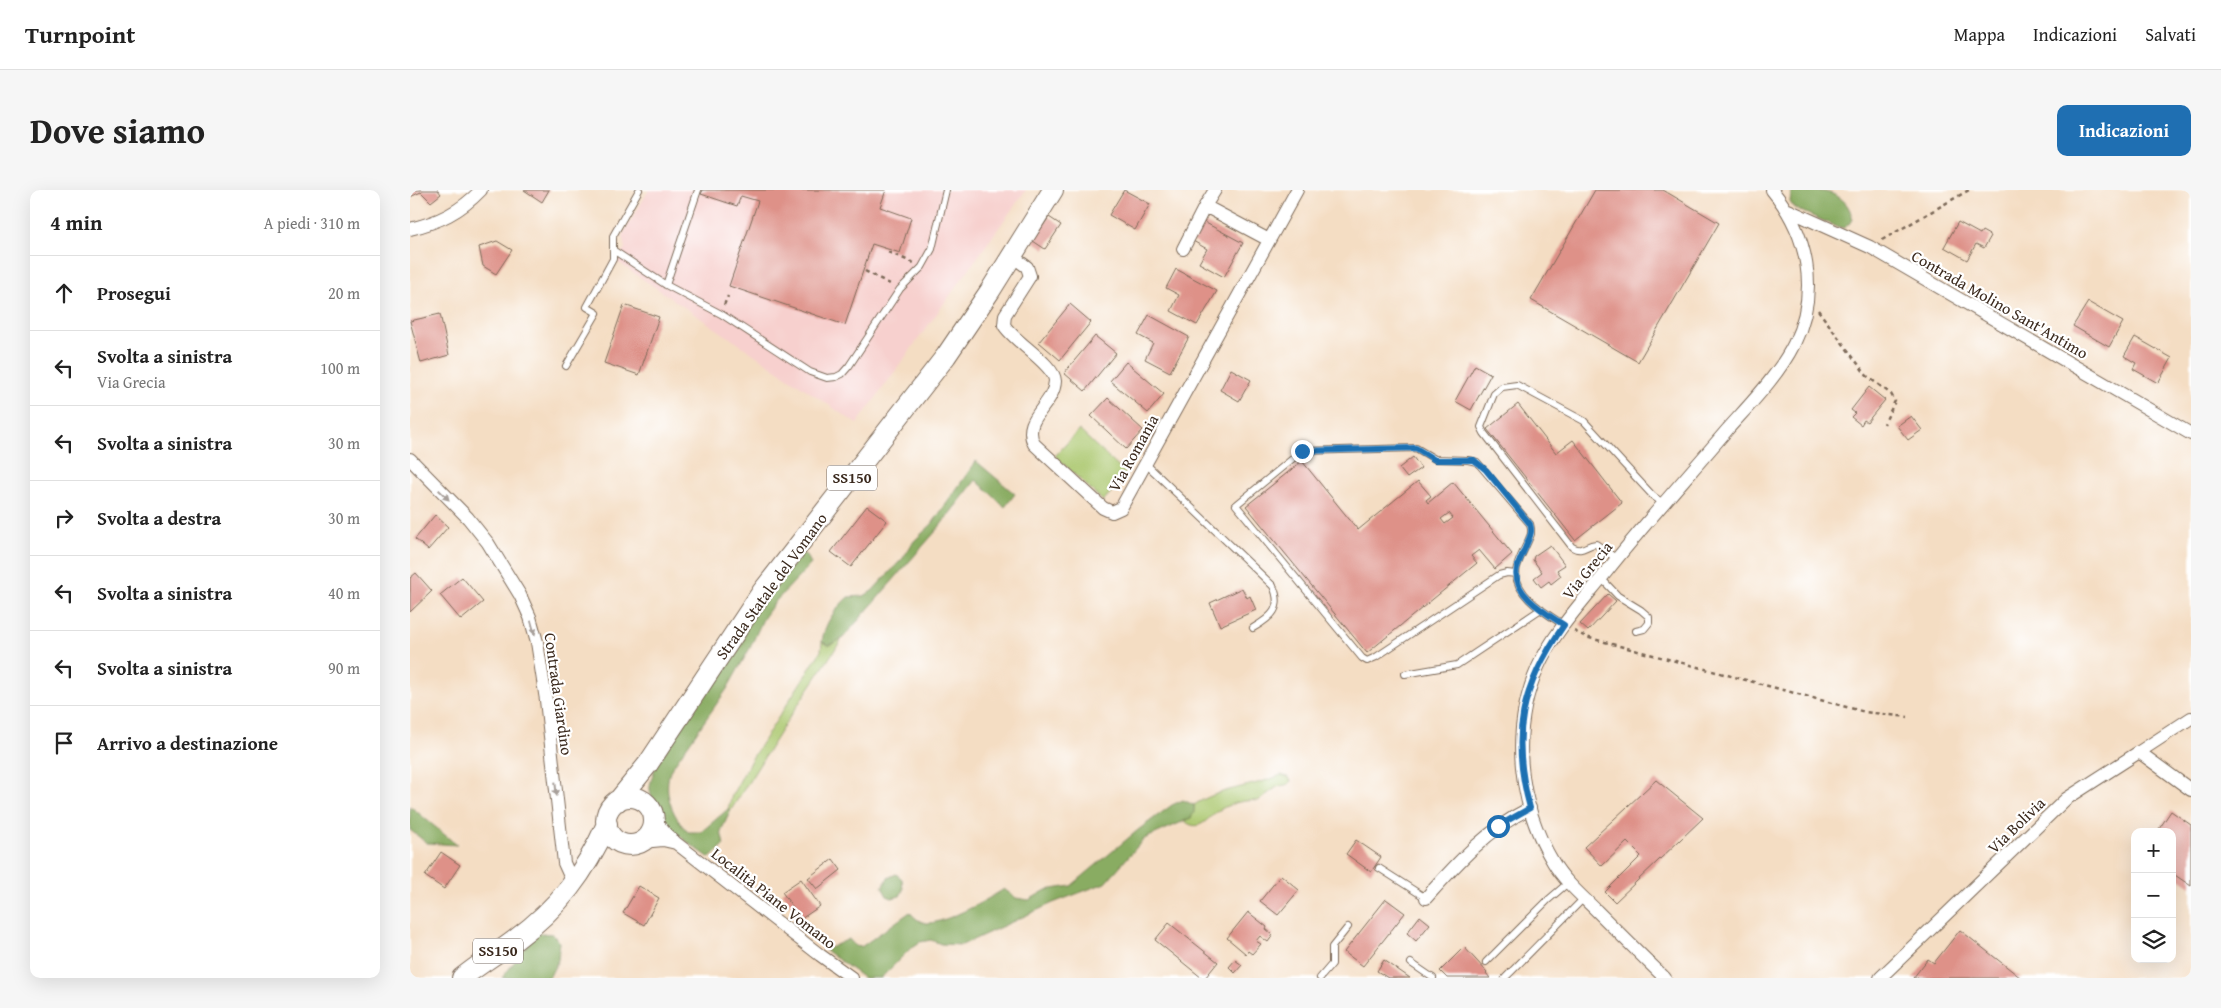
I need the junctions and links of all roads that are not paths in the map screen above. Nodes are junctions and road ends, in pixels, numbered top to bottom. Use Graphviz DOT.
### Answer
graph roads {
  1 [pos="481,190"];
  2 [pos="639,190"];
  3 [pos="698,190"];
  4 [pos="946,190"];
  5 [pos="1053,190"];
  6 [pos="1215,190"];
  7 [pos="1297,190"];
  8 [pos="1772,190"];
  9 [pos="1206,206"];
  10 [pos="1788,210"];
  11 [pos="410,229"];
  12 [pos="1269,240"];
  13 [pos="1183,249"];
  14 [pos="613,250"];
  15 [pos="1012,256"];
  16 [pos="666,285"];
  17 [pos="566,366"];
  18 [pos="2191,434"];
  19 [pos="410,459"];
  20 [pos="1146,464"];
  21 [pos="1663,503"];
  22 [pos="1617,558"];
  23 [pos="1516,574"];
  24 [pos="1601,578"];
  25 [pos="1540,609"];
  26 [pos="1564,625"];
  27 [pos="1253,628"];
  28 [pos="1636,631"];
  29 [pos="1405,674"];
  30 [pos="2191,718"];
  31 [pos="2139,752"];
  32 [pos="648,764"];
  33 [pos="2191,790"];
  34 [pos="618,801"];
  35 [pos="1530,808"];
  36 [pos="651,813"];
  37 [pos="607,824"];
  38 [pos="619,842"];
  39 [pos="642,842"];
  40 [pos="676,843"];
  41 [pos="591,855"];
  42 [pos="1379,868"];
  43 [pos="1569,882"];
  44 [pos="574,884"];
  45 [pos="1426,898"];
  46 [pos="1584,898"];
  47 [pos="1348,926"];
  48 [pos="1486,962"];
  49 [pos="1411,963"];
  50 [pos="462,978"];
  51 [pos="852,978"];
  52 [pos="1320,978"];
  53 [pos="1433,978"];
  54 [pos="1505,978"];
  55 [pos="1665,978"];
  56 [pos="1880,978"];
  1 -- 11 [label="street"];
  2 -- 14 [label="lane"];
  3 -- 16 [label="lane"];
  4 -- 16 [label="lane"];
  5 -- 15 [label="main road, Strada Statale del Vomano / SS150"];
  6 -- 9 [label="street"];
  7 -- 12 [label="street, Via Romania"];
  8 -- 10 [label="street, Via Grecia"];
  9 -- 12 [label="street"];
  9 -- 13 [label="street"];
  10 -- 18 [label="street, Contrada Molino Sant'Antimo"];
  10 -- 21 [label="street, Via Grecia"];
  12 -- 20 [label="street, Via Romania"];
  14 -- 16 [label="lane"];
  14 -- 17 [label="lane"];
  15 -- 20 [label="street, Via Romania"];
  15 -- 32 [label="main road, Strada Statale del Vomano / SS150"];
  19 -- 44 [label="street, Contrada Giardino, one-way"];
  20 -- 27 [label="lane"];
  21 -- 22 [label="street, Via Grecia"];
  21 -- 22 [label="lane"];
  22 -- 24 [label="street, Via Grecia"];
  23 -- 23 [label="lane"];
  23 -- 25 [label="lane"];
  24 -- 26 [label="street, Via Grecia"];
  24 -- 28 [label="lane"];
  25 -- 26 [label="lane"];
  25 -- 29 [label="lane"];
  26 -- 35 [label="street, Via Grecia"];
  30 -- 31 [label="street, Via Bolivia"];
  31 -- 33 [label="street"];
  31 -- 56 [label="street, Via Bolivia"];
  32 -- 34 [label="main road, Strada Statale del Vomano / SS150"];
  32 -- 36 [label="main road, Strada Statale del Vomano / SS150"];
  34 -- 36 [label="main road"];
  34 -- 37 [label="main road"];
  35 -- 43 [label="street, Via Grecia"];
  35 -- 45 [label="street"];
  36 -- 39 [label="main road"];
  36 -- 40 [label="street, Località Piane Vomano"];
  37 -- 38 [label="main road"];
  37 -- 41 [label="main road, SS150"];
  38 -- 39 [label="main road"];
  38 -- 41 [label="main road"];
  39 -- 40 [label="street"];
  40 -- 51 [label="street, Località Piane Vomano"];
  41 -- 44 [label="main road, SS150"];
  42 -- 45 [label="lane"];
  43 -- 46 [label="street, Via Grecia"];
  43 -- 48 [label="lane"];
  44 -- 50 [label="main road, SS150"];
  46 -- 54 [label="lane"];
  46 -- 55 [label="street, Via Grecia"];
  47 -- 52 [label="lane"];
  49 -- 53 [label="lane"];
}
